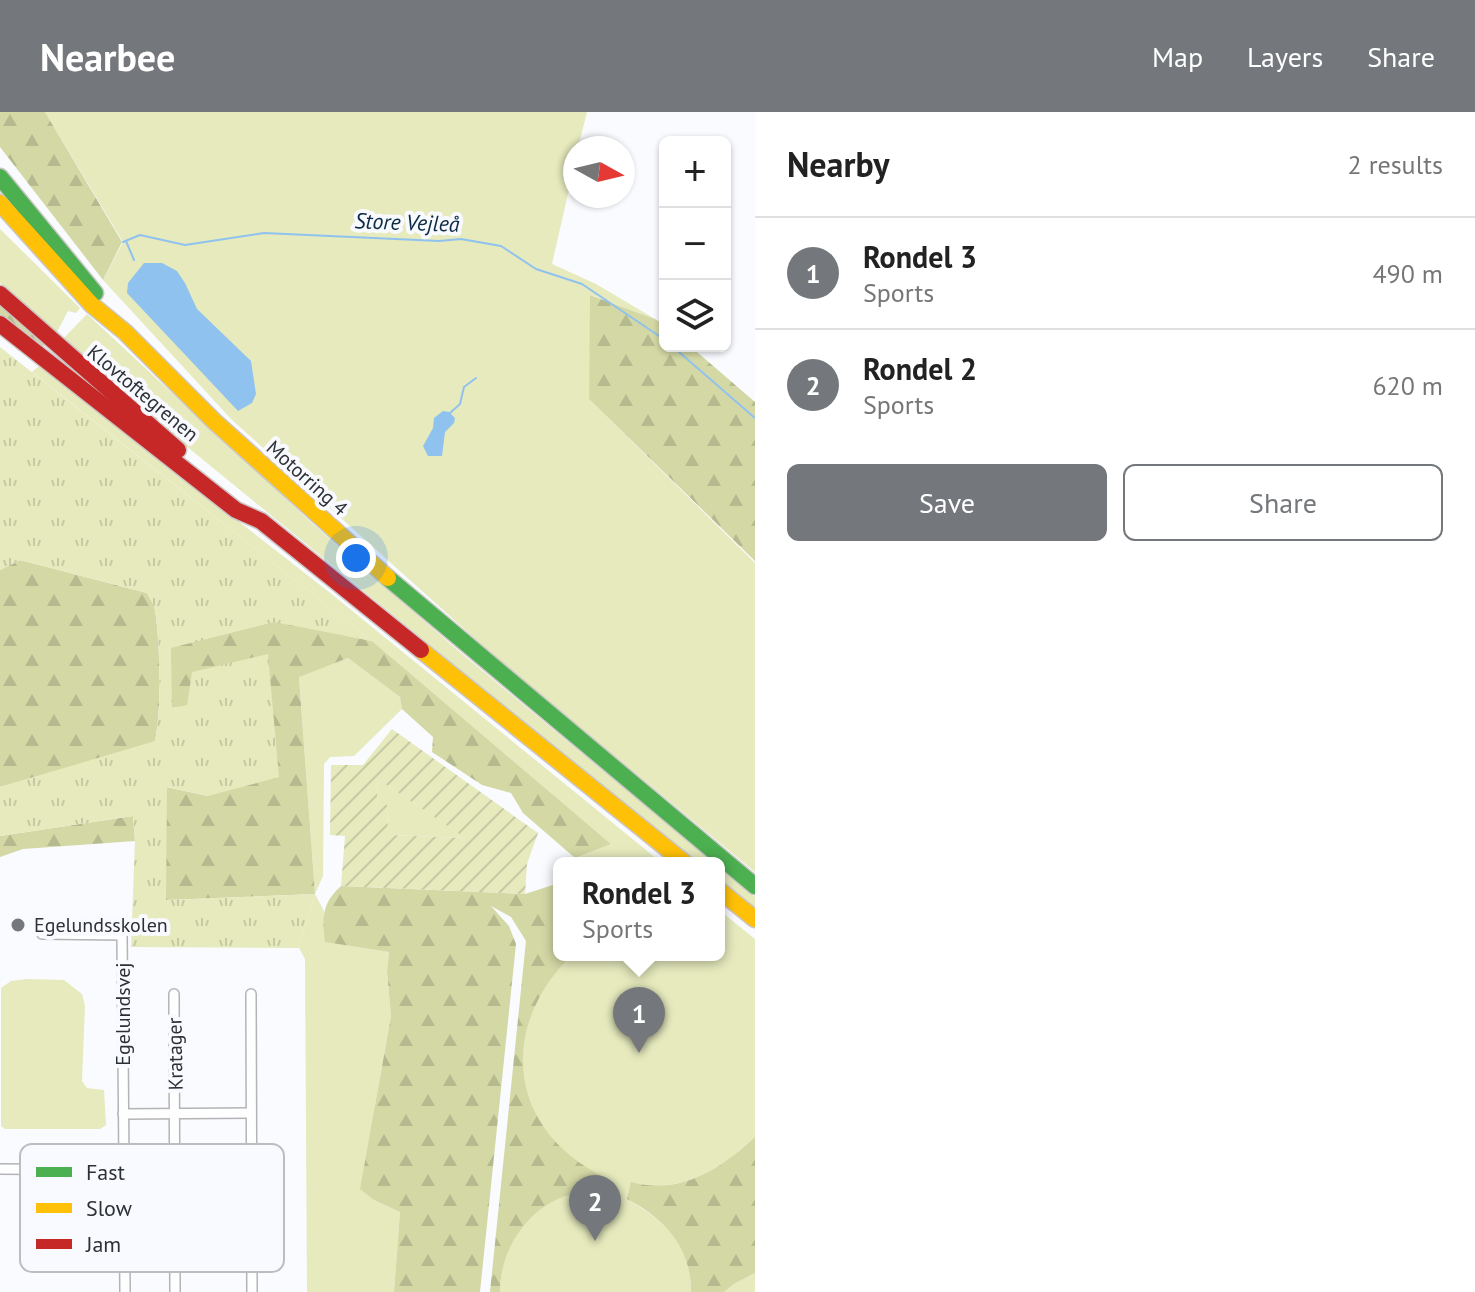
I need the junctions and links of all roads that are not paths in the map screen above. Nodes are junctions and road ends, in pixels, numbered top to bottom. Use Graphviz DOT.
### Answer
graph roads {
  1 [pos="0,177"];
  2 [pos="0,203"];
  3 [pos="0,294"];
  4 [pos="0,324"];
  5 [pos="125,332"];
  6 [pos="261,521"];
  7 [pos="678,857"];
  8 [pos="720,857"];
  9 [pos="725,861"];
  10 [pos="755,886"];
  11 [pos="725,895"];
  12 [pos="755,919"];
  13 [pos="42,934"];
  14 [pos="174,994"];
  15 [pos="251,994"];
  16 [pos="251,1113"];
  17 [pos="123,1114"];
  18 [pos="175,1114"];
  19 [pos="124,1144"];
  20 [pos="175,1144"];
  21 [pos="251,1144"];
  22 [pos="0,1169"];
  23 [pos="20,1169"];
  24 [pos="125,1272"];
  25 [pos="252,1272"];
  26 [pos="125,1292"];
  27 [pos="252,1292"];
  1 -- 5 [label="highway, Klovtoftegrenen"];
  2 -- 5 [label="highway, Motorring 4"];
  3 -- 6 [label="highway, Klovtoftegrenen"];
  4 -- 6 [label="highway"];
  5 -- 8 [label="highway, Motorring 4"];
  6 -- 7 [label="highway"];
  9 -- 10 [label="highway, Motorring 4"];
  11 -- 12 [label="highway"];
  13 -- 17 [label="street, Egelundsvej"];
  14 -- 18 [label="street, Kratager"];
  15 -- 16 [label="street"];
  16 -- 18 [label="street, Kratager"];
  16 -- 21 [label="street"];
  17 -- 18 [label="street, Kratager"];
  17 -- 19 [label="street, Egelundsvej"];
  18 -- 20 [label="street, Kratager"];
  22 -- 23 [label="street"];
  24 -- 26 [label="street, Egelundsvej"];
  25 -- 27 [label="street"];
}
